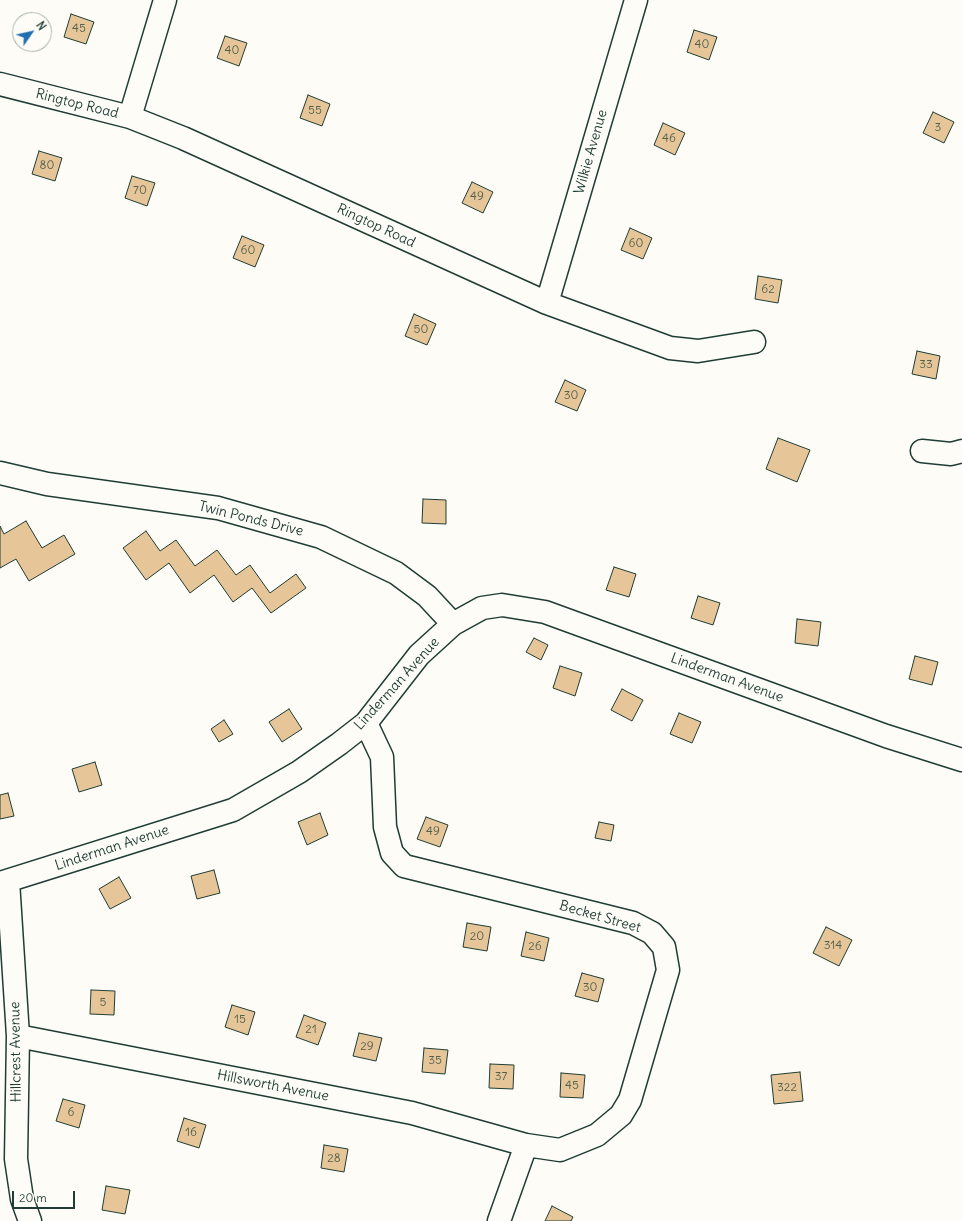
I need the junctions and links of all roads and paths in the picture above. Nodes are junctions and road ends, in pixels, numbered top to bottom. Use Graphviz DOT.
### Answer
graph roads {
  1 [pos="165,0"];
  2 [pos="636,0"];
  3 [pos="0,84"];
  4 [pos="130,117"];
  5 [pos="547,303"];
  6 [pos="754,342"];
  7 [pos="922,451"];
  8 [pos="962,451"];
  9 [pos="0,473"];
  10 [pos="453,624"];
  11 [pos="366,723"];
  12 [pos="962,760"];
  13 [pos="4,882"];
  14 [pos="18,1036"];
  15 [pos="526,1145"];
  16 [pos="30,1221"];
  17 [pos="499,1221"];
  1 -- 4 [label="street"];
  2 -- 5 [label="street, Wilkie Avenue"];
  3 -- 4 [label="street, Ringtop Road"];
  4 -- 5 [label="street, Ringtop Road"];
  5 -- 6 [label="street, Ringtop Road"];
  7 -- 8 [label="street"];
  9 -- 10 [label="street, Twin Ponds Drive"];
  10 -- 11 [label="street, Linderman Avenue"];
  10 -- 12 [label="street, Linderman Avenue"];
  11 -- 13 [label="street, Linderman Avenue"];
  11 -- 15 [label="street, Becket Street"];
  13 -- 14 [label="street, Hillcrest Avenue"];
  14 -- 15 [label="street, Hillsworth Avenue"];
  14 -- 16 [label="street, Hillcrest Avenue"];
  15 -- 17 [label="street"];
}
